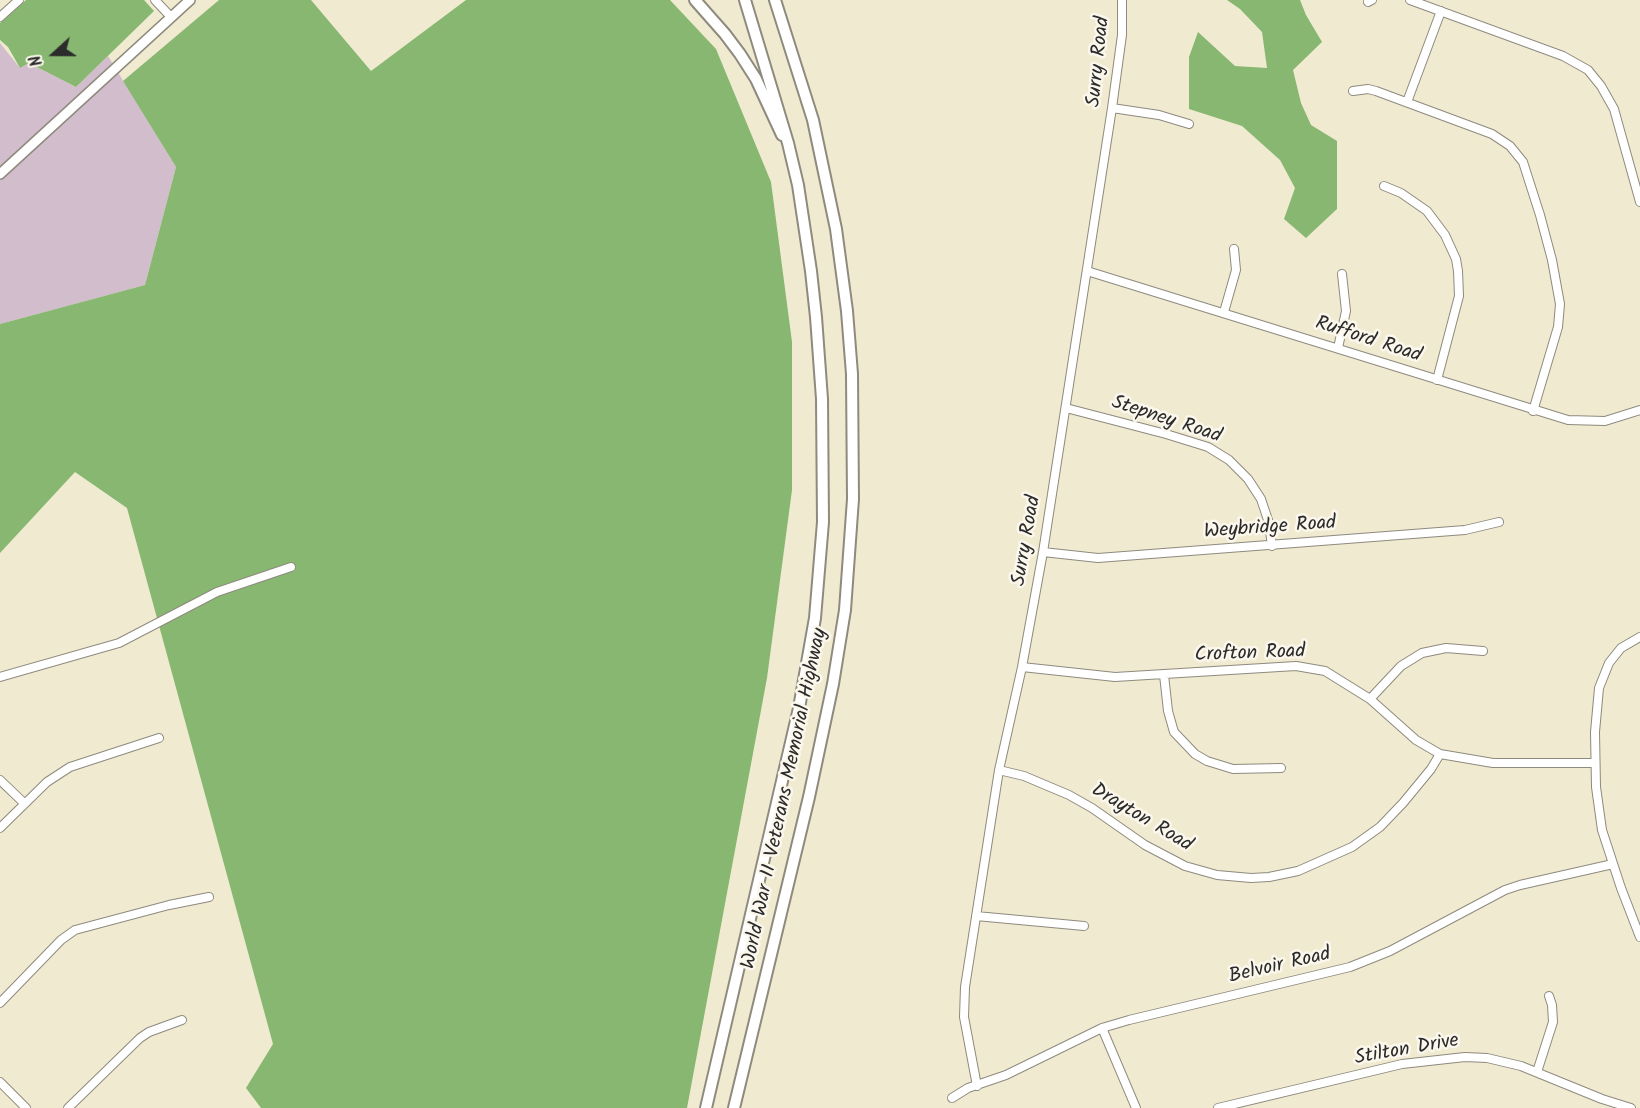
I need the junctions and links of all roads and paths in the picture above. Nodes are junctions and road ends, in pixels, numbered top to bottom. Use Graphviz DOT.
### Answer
graph roads {
  1 [pos="19,0"];
  2 [pos="155,0"];
  3 [pos="190,0"];
  4 [pos="695,0"];
  5 [pos="745,0"];
  6 [pos="775,0"];
  7 [pos="1122,0"];
  8 [pos="1410,0"];
  9 [pos="1441,11"];
  10 [pos="0,17"];
  11 [pos="171,18"];
  12 [pos="1353,91"];
  13 [pos="1407,102"];
  14 [pos="1112,108"];
  15 [pos="1189,124"];
  16 [pos="789,143"];
  17 [pos="0,174"];
  18 [pos="1384,186"];
  19 [pos="1640,202"];
  20 [pos="1234,249"];
  21 [pos="1087,271"];
  22 [pos="1342,274"];
  23 [pos="1224,312"];
  24 [pos="1338,348"];
  25 [pos="1437,380"];
  26 [pos="1066,408"];
  27 [pos="1640,410"];
  28 [pos="1533,411"];
  29 [pos="1499,522"];
  30 [pos="1272,546"];
  31 [pos="1043,552"];
  32 [pos="291,567"];
  33 [pos="1640,637"];
  34 [pos="1484,651"];
  35 [pos="1022,667"];
  36 [pos="1164,675"];
  37 [pos="0,677"];
  38 [pos="1370,699"];
  39 [pos="159,738"];
  40 [pos="1440,754"];
  41 [pos="1595,763"];
  42 [pos="1281,768"];
  43 [pos="999,770"];
  44 [pos="0,780"];
  45 [pos="24,803"];
  46 [pos="0,828"];
  47 [pos="1613,864"];
  48 [pos="209,897"];
  49 [pos="976,915"];
  50 [pos="1084,926"];
  51 [pos="1640,937"];
  52 [pos="1549,996"];
  53 [pos="0,1003"];
  54 [pos="182,1020"];
  55 [pos="1102,1028"];
  56 [pos="1537,1072"];
  57 [pos="0,1082"];
  58 [pos="977,1086"];
  59 [pos="952,1098"];
  60 [pos="26,1108"];
  61 [pos="68,1108"];
  62 [pos="706,1108"];
  63 [pos="734,1108"];
  64 [pos="1136,1108"];
  65 [pos="1218,1108"];
  66 [pos="1631,1108"];
  1 -- 10 [label="street"];
  2 -- 11 [label="street"];
  3 -- 11 [label="main road"];
  4 -- 16 [label="highway"];
  5 -- 16 [label="highway, World War II Veterans Memorial Highway"];
  6 -- 63 [label="highway, World War II Veterans Memorial Highway"];
  7 -- 14 [label="street, Surry Road"];
  8 -- 9 [label="street"];
  9 -- 13 [label="street"];
  9 -- 19 [label="street"];
  11 -- 17 [label="main road"];
  12 -- 13 [label="street"];
  13 -- 28 [label="street"];
  14 -- 15 [label="street"];
  14 -- 21 [label="street, Surry Road"];
  16 -- 62 [label="highway, World War II Veterans Memorial Highway"];
  18 -- 25 [label="street"];
  20 -- 23 [label="street"];
  21 -- 23 [label="street, Rufford Road"];
  21 -- 26 [label="street, Surry Road"];
  22 -- 24 [label="street"];
  23 -- 24 [label="street, Rufford Road"];
  24 -- 25 [label="street, Rufford Road"];
  25 -- 28 [label="street, Rufford Road"];
  26 -- 30 [label="street, Stepney Road"];
  26 -- 31 [label="street, Surry Road"];
  27 -- 28 [label="street, Rufford Road"];
  29 -- 30 [label="street, Weybridge Road"];
  30 -- 31 [label="street, Weybridge Road"];
  31 -- 35 [label="street, Surry Road"];
  32 -- 37 [label="street"];
  33 -- 41 [label="street"];
  34 -- 38 [label="street"];
  35 -- 36 [label="street, Crofton Road"];
  35 -- 43 [label="street, Surry Road"];
  36 -- 38 [label="street, Crofton Road"];
  36 -- 42 [label="street"];
  38 -- 40 [label="street, Crofton Road"];
  39 -- 45 [label="street"];
  40 -- 41 [label="street, Crofton Road"];
  40 -- 43 [label="street, Drayton Road"];
  41 -- 47 [label="street"];
  43 -- 49 [label="street, Surry Road"];
  44 -- 45 [label="street"];
  45 -- 46 [label="street"];
  47 -- 51 [label="street"];
  47 -- 55 [label="street, Belvoir Road"];
  48 -- 53 [label="street"];
  49 -- 50 [label="street"];
  49 -- 58 [label="street, Surry Road"];
  52 -- 56 [label="street"];
  54 -- 61 [label="street"];
  55 -- 58 [label="street, Belvoir Road"];
  55 -- 64 [label="street"];
  56 -- 65 [label="street, Stilton Drive"];
  56 -- 66 [label="street, Stilton Drive"];
  57 -- 60 [label="street"];
  58 -- 59 [label="street, Belvoir Road"];
}
